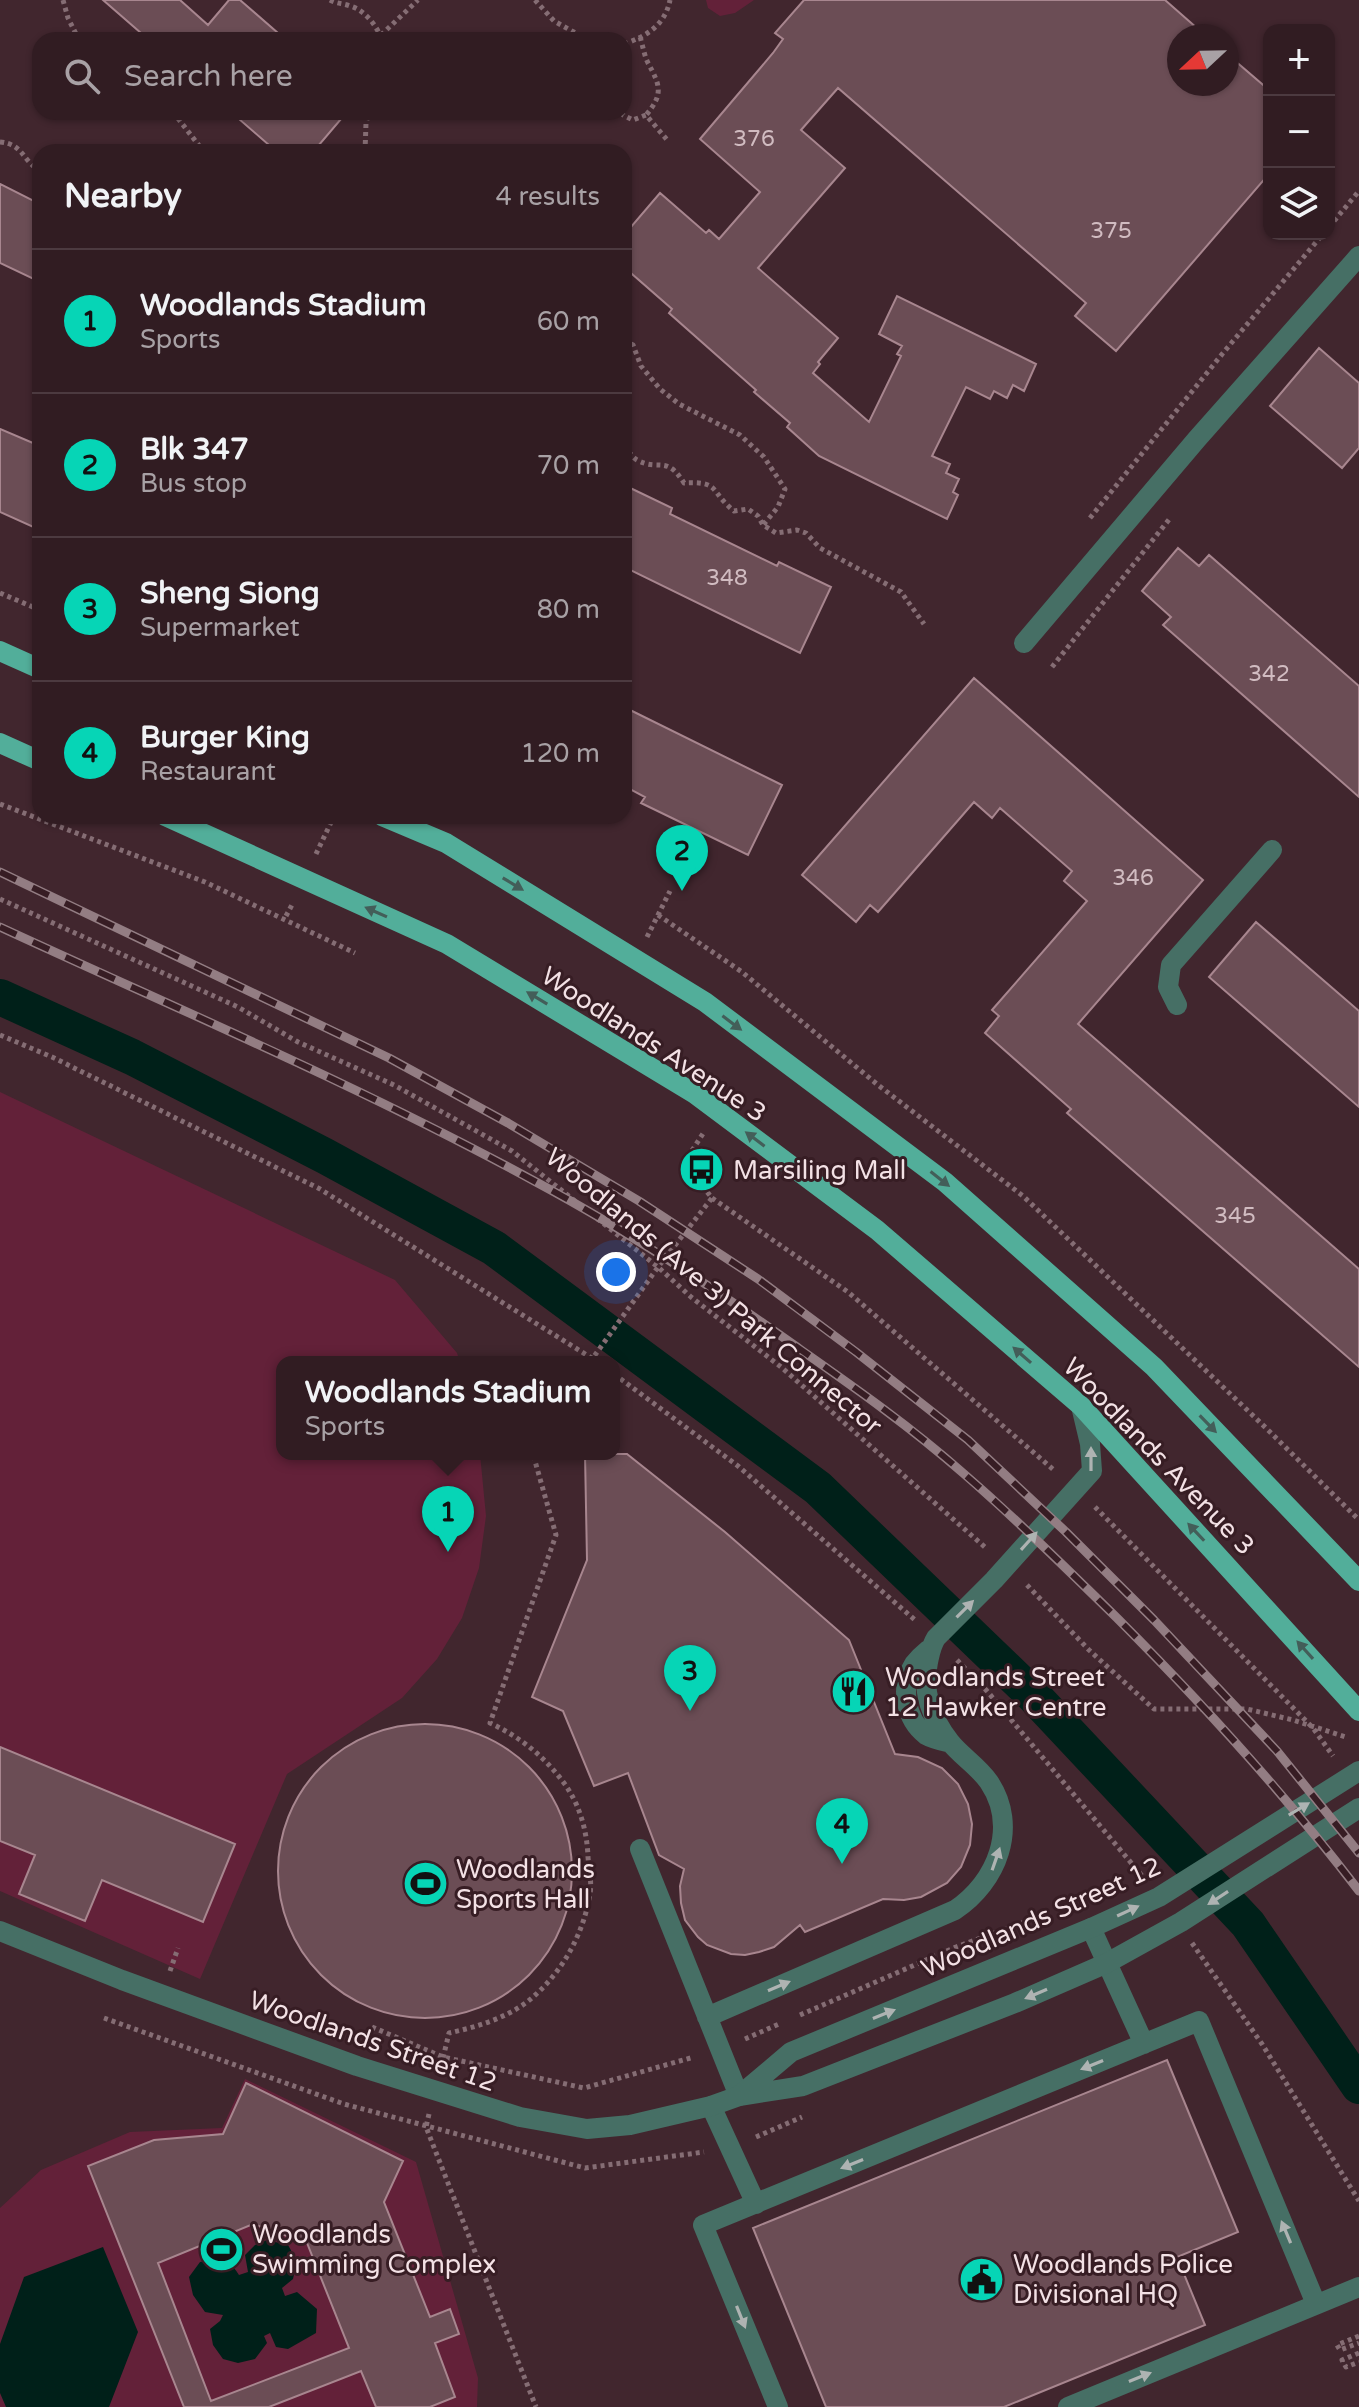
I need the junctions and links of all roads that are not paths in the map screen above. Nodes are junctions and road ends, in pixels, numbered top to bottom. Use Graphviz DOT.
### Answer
graph roads {
  1 [pos="1359,256"];
  2 [pos="1024,643"];
  3 [pos="0,651"];
  4 [pos="32,665"];
  5 [pos="0,743"];
  6 [pos="32,757"];
  7 [pos="183,824"];
  8 [pos="401,824"];
  9 [pos="1272,850"];
  10 [pos="1177,1005"];
  11 [pos="1081,1406"];
  12 [pos="1359,1581"];
  13 [pos="1359,1711"];
  14 [pos="1359,1771"];
  15 [pos="1359,1808"];
  16 [pos="640,1849"];
  17 [pos="1091,1928"];
  18 [pos="0,1931"];
  19 [pos="1107,1963"];
  20 [pos="707,2017"];
  21 [pos="1144,2044"];
  22 [pos="739,2096"];
  23 [pos="711,2106"];
  24 [pos="756,2204"];
  25 [pos="1359,2287"];
  26 [pos="1316,2304"];
  27 [pos="778,2407"];
  28 [pos="1068,2407"];
  1 -- 2 [label="street"];
  3 -- 4 [label="main road"];
  5 -- 6 [label="main road"];
  11 -- 7 [label="main road, Woodlands Avenue 3, one-way"];
  8 -- 12 [label="main road, Woodlands Avenue 3, one-way"];
  9 -- 10 [label="street"];
  13 -- 11 [label="main road, Woodlands Avenue 3, one-way"];
  20 -- 11 [label="street, one-way"];
  17 -- 14 [label="street, Woodlands Street 12, one-way"];
  15 -- 19 [label="street, Woodlands Street 12, one-way"];
  16 -- 20 [label="street"];
  17 -- 19 [label="street"];
  22 -- 17 [label="street, Woodlands Street 12, one-way"];
  18 -- 23 [label="street, Woodlands Street 12"];
  19 -- 21 [label="street"];
  19 -- 22 [label="street, Woodlands Street 12, one-way"];
  20 -- 22 [label="street"];
  21 -- 24 [label="street, one-way"];
  26 -- 21 [label="street, one-way"];
  22 -- 23 [label="street, Woodlands Street 12"];
  23 -- 24 [label="street"];
  24 -- 27 [label="street, one-way"];
  25 -- 26 [label="street"];
  28 -- 26 [label="street, one-way"];
}
